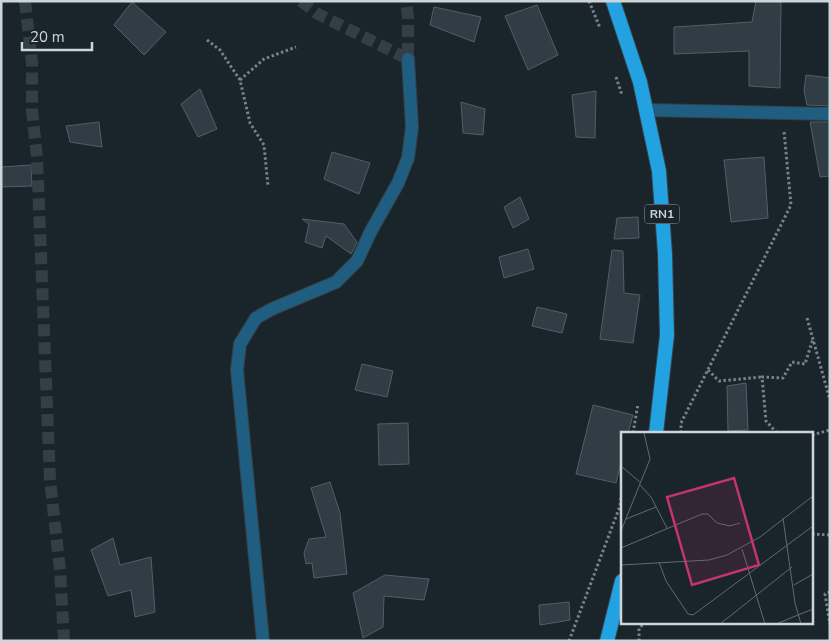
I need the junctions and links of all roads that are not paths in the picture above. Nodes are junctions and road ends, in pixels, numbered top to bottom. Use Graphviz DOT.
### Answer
graph roads {
  1 [pos="613,1"];
  2 [pos="408,59"];
  3 [pos="646,110"];
  4 [pos="830,114"];
  5 [pos="656,432"];
  6 [pos="621,586"];
  7 [pos="263,641"];
  8 [pos="607,641"];
  1 -- 3 [label="highway, RN1"];
  2 -- 7 [label="street"];
  3 -- 4 [label="street"];
  3 -- 5 [label="highway, RN1"];
  6 -- 8 [label="highway"];
}
